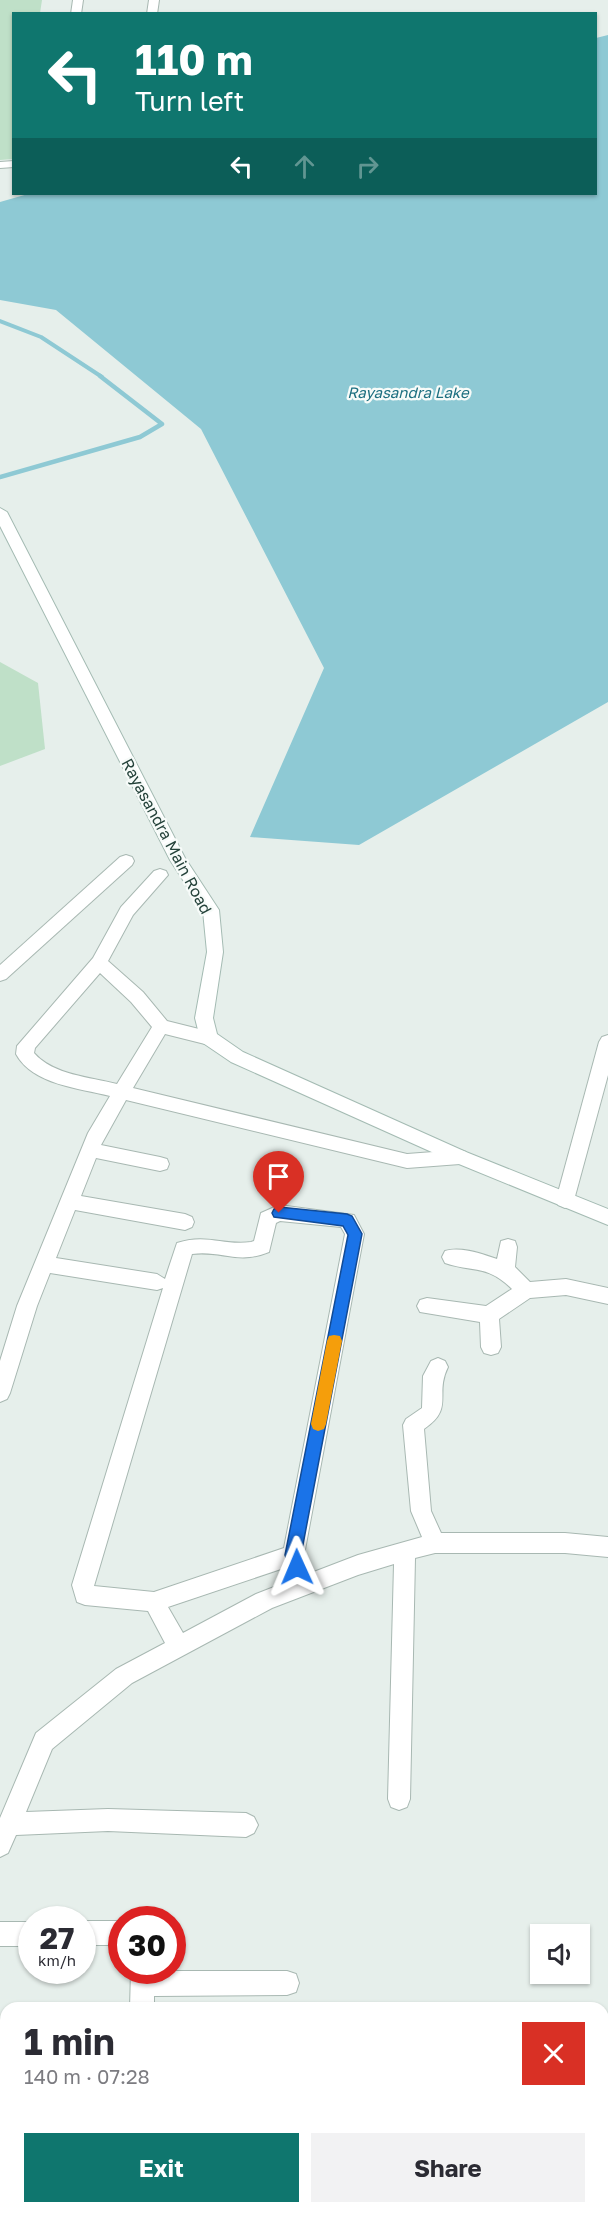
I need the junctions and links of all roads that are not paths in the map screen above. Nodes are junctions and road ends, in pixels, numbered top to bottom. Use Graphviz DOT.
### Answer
graph roads {
  1 [pos="0,512"];
  2 [pos="126,861"];
  3 [pos="160,875"];
  4 [pos="7,958"];
  5 [pos="99,962"];
  6 [pos="0,975"];
  7 [pos="161,1026"];
  8 [pos="209,1038"];
  9 [pos="608,1042"];
  10 [pos="123,1091"];
  11 [pos="90,1150"];
  12 [pos="460,1157"];
  13 [pos="160,1164"];
  14 [pos="565,1200"];
  15 [pos="69,1201"];
  16 [pos="608,1217"];
  17 [pos="185,1222"];
  18 [pos="508,1247"];
  19 [pos="452,1257"];
  20 [pos="44,1264"];
  21 [pos="505,1270"];
  22 [pos="157,1282"];
  23 [pos="526,1290"];
  24 [pos="608,1296"];
  25 [pos="427,1306"];
  26 [pos="489,1315"];
  27 [pos="8,1336"];
  28 [pos="491,1347"];
  29 [pos="438,1367"];
  30 [pos="0,1393"];
  31 [pos="435,1543"];
  32 [pos="608,1547"];
  33 [pos="405,1551"];
  34 [pos="293,1555"];
  35 [pos="304,1584"];
  36 [pos="154,1602"];
  37 [pos="179,1647"];
  38 [pos="399,1799"];
  39 [pos="9,1824"];
  40 [pos="246,1825"];
  41 [pos="0,1845"];
  42 [pos="0,1934"];
  43 [pos="18,1934"];
  44 [pos="186,1979"];
  45 [pos="287,1983"];
  46 [pos="143,1984"];
  47 [pos="142,2002"];
  1 -- 8 [label="street, Rayasandra Main Road"];
  2 -- 4 [label="street"];
  3 -- 5 [label="street"];
  4 -- 6 [label="street"];
  5 -- 7 [label="street"];
  5 -- 10 [label="street"];
  7 -- 8 [label="street"];
  7 -- 10 [label="street"];
  8 -- 12 [label="street"];
  9 -- 14 [label="street"];
  10 -- 11 [label="street"];
  10 -- 12 [label="street"];
  11 -- 13 [label="street"];
  11 -- 15 [label="street"];
  12 -- 14 [label="street"];
  14 -- 16 [label="street"];
  15 -- 17 [label="street"];
  15 -- 20 [label="street"];
  18 -- 21 [label="street"];
  19 -- 21 [label="street"];
  20 -- 22 [label="street"];
  20 -- 27 [label="street"];
  21 -- 23 [label="street"];
  23 -- 24 [label="street"];
  23 -- 26 [label="street"];
  25 -- 26 [label="street"];
  26 -- 28 [label="street"];
  27 -- 30 [label="street"];
  29 -- 31 [label="street"];
  31 -- 32 [label="street"];
  31 -- 33 [label="street"];
  33 -- 35 [label="street"];
  33 -- 38 [label="street"];
  34 -- 35 [label="street"];
  34 -- 36 [label="street"];
  34 -- 36 [label="street"];
  35 -- 37 [label="street"];
  36 -- 37 [label="street"];
  37 -- 39 [label="street"];
  39 -- 40 [label="street"];
  39 -- 41 [label="street"];
  42 -- 43 [label="street"];
  44 -- 45 [label="street"];
  46 -- 47 [label="street"];
}
